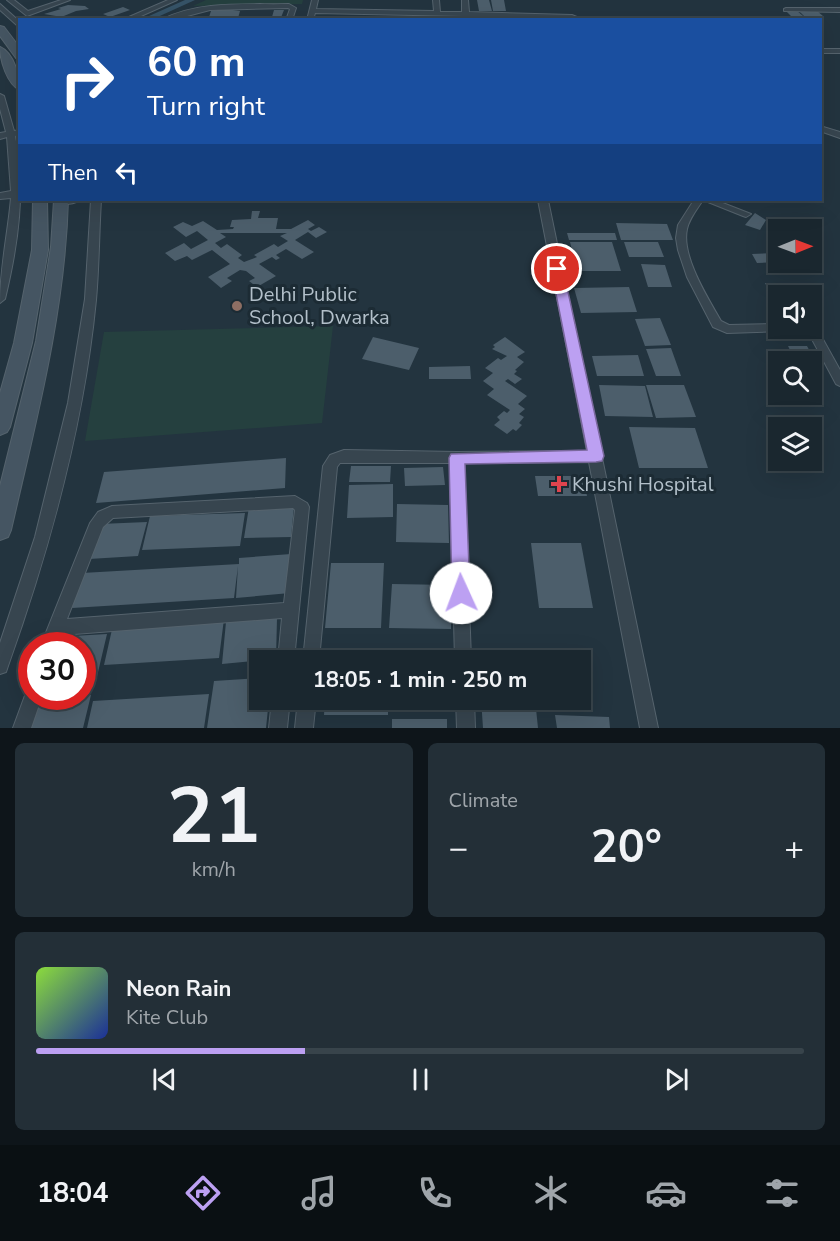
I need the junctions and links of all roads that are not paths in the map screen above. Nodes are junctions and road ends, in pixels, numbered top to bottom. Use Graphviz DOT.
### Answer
graph roads {
  1 [pos="25,0"];
  2 [pos="67,0"];
  3 [pos="174,0"];
  4 [pos="315,0"];
  5 [pos="349,0"];
  6 [pos="436,0"];
  7 [pos="465,0"];
  8 [pos="832,0"];
  9 [pos="11,1"];
  10 [pos="43,1"];
  11 [pos="0,5"];
  12 [pos="20,9"];
  13 [pos="840,9"];
  14 [pos="786,10"];
  15 [pos="312,11"];
  16 [pos="347,12"];
  17 [pos="377,12"];
  18 [pos="437,12"];
  19 [pos="406,13"];
  20 [pos="466,16"];
  21 [pos="130,18"];
  22 [pos="170,18"];
  23 [pos="290,18"];
  24 [pos="310,18"];
  25 [pos="345,18"];
  26 [pos="575,18"];
  27 [pos="18,24"];
  28 [pos="0,29"];
  29 [pos="0,50"];
  30 [pos="822,51"];
  31 [pos="840,51"];
  32 [pos="18,53"];
  33 [pos="18,83"];
  34 [pos="0,96"];
  35 [pos="822,129"];
  36 [pos="10,134"];
  37 [pos="840,135"];
  38 [pos="16,193"];
  39 [pos="0,196"];
  40 [pos="40,201"];
  41 [pos="66,201"];
  42 [pos="96,201"];
  43 [pos="543,201"];
  44 [pos="697,201"];
  45 [pos="711,201"];
  46 [pos="746,214"];
  47 [pos="0,299"];
  48 [pos="768,328"];
  49 [pos="817,339"];
  50 [pos="840,381"];
  51 [pos="0,427"];
  52 [pos="596,456"];
  53 [pos="457,458"];
  54 [pos="0,530"];
  55 [pos="291,610"];
  56 [pos="55,628"];
  57 [pos="54,632"];
  58 [pos="287,650"];
  59 [pos="311,650"];
  60 [pos="464,650"];
  61 [pos="0,666"];
  62 [pos="28,710"];
  63 [pos="280,710"];
  64 [pos="306,710"];
  65 [pos="465,710"];
  66 [pos="22,728"];
  67 [pos="278,728"];
  68 [pos="304,728"];
  69 [pos="466,728"];
  70 [pos="649,728"];
  1 -- 9 [label="street"];
  2 -- 12 [label="street"];
  3 -- 21 [label="street"];
  4 -- 15 [label="street"];
  5 -- 16 [label="street"];
  6 -- 18 [label="street"];
  7 -- 20 [label="street"];
  8 -- 13 [label="street"];
  9 -- 11 [label="street"];
  9 -- 12 [label="street"];
  10 -- 12 [label="street"];
  11 -- 27 [label="street"];
  13 -- 14 [label="street"];
  15 -- 16 [label="street"];
  15 -- 24 [label="street"];
  16 -- 17 [label="street"];
  16 -- 25 [label="street"];
  17 -- 19 [label="street"];
  18 -- 19 [label="street"];
  18 -- 20 [label="street"];
  20 -- 26 [label="street"];
  22 -- 23 [label="street"];
  28 -- 32 [label="main road"];
  29 -- 33 [label="main road"];
  30 -- 31 [label="street"];
  34 -- 36 [label="street"];
  35 -- 37 [label="street"];
  36 -- 38 [label="street"];
  38 -- 39 [label="street"];
  38 -- 47 [label="street"];
  40 -- 51 [label="main road"];
  41 -- 54 [label="main road"];
  42 -- 61 [label="street"];
  43 -- 52 [label="street"];
  44 -- 48 [label="street"];
  45 -- 46 [label="street"];
  49 -- 50 [label="street"];
  52 -- 53 [label="street"];
  52 -- 70 [label="street"];
  53 -- 59 [label="street"];
  53 -- 60 [label="street"];
  55 -- 56 [label="street"];
  55 -- 56 [label="street"];
  55 -- 58 [label="street"];
  56 -- 57 [label="street"];
  62 -- 66 [label="street"];
  63 -- 67 [label="street"];
  64 -- 68 [label="street"];
  65 -- 69 [label="street"];
}
